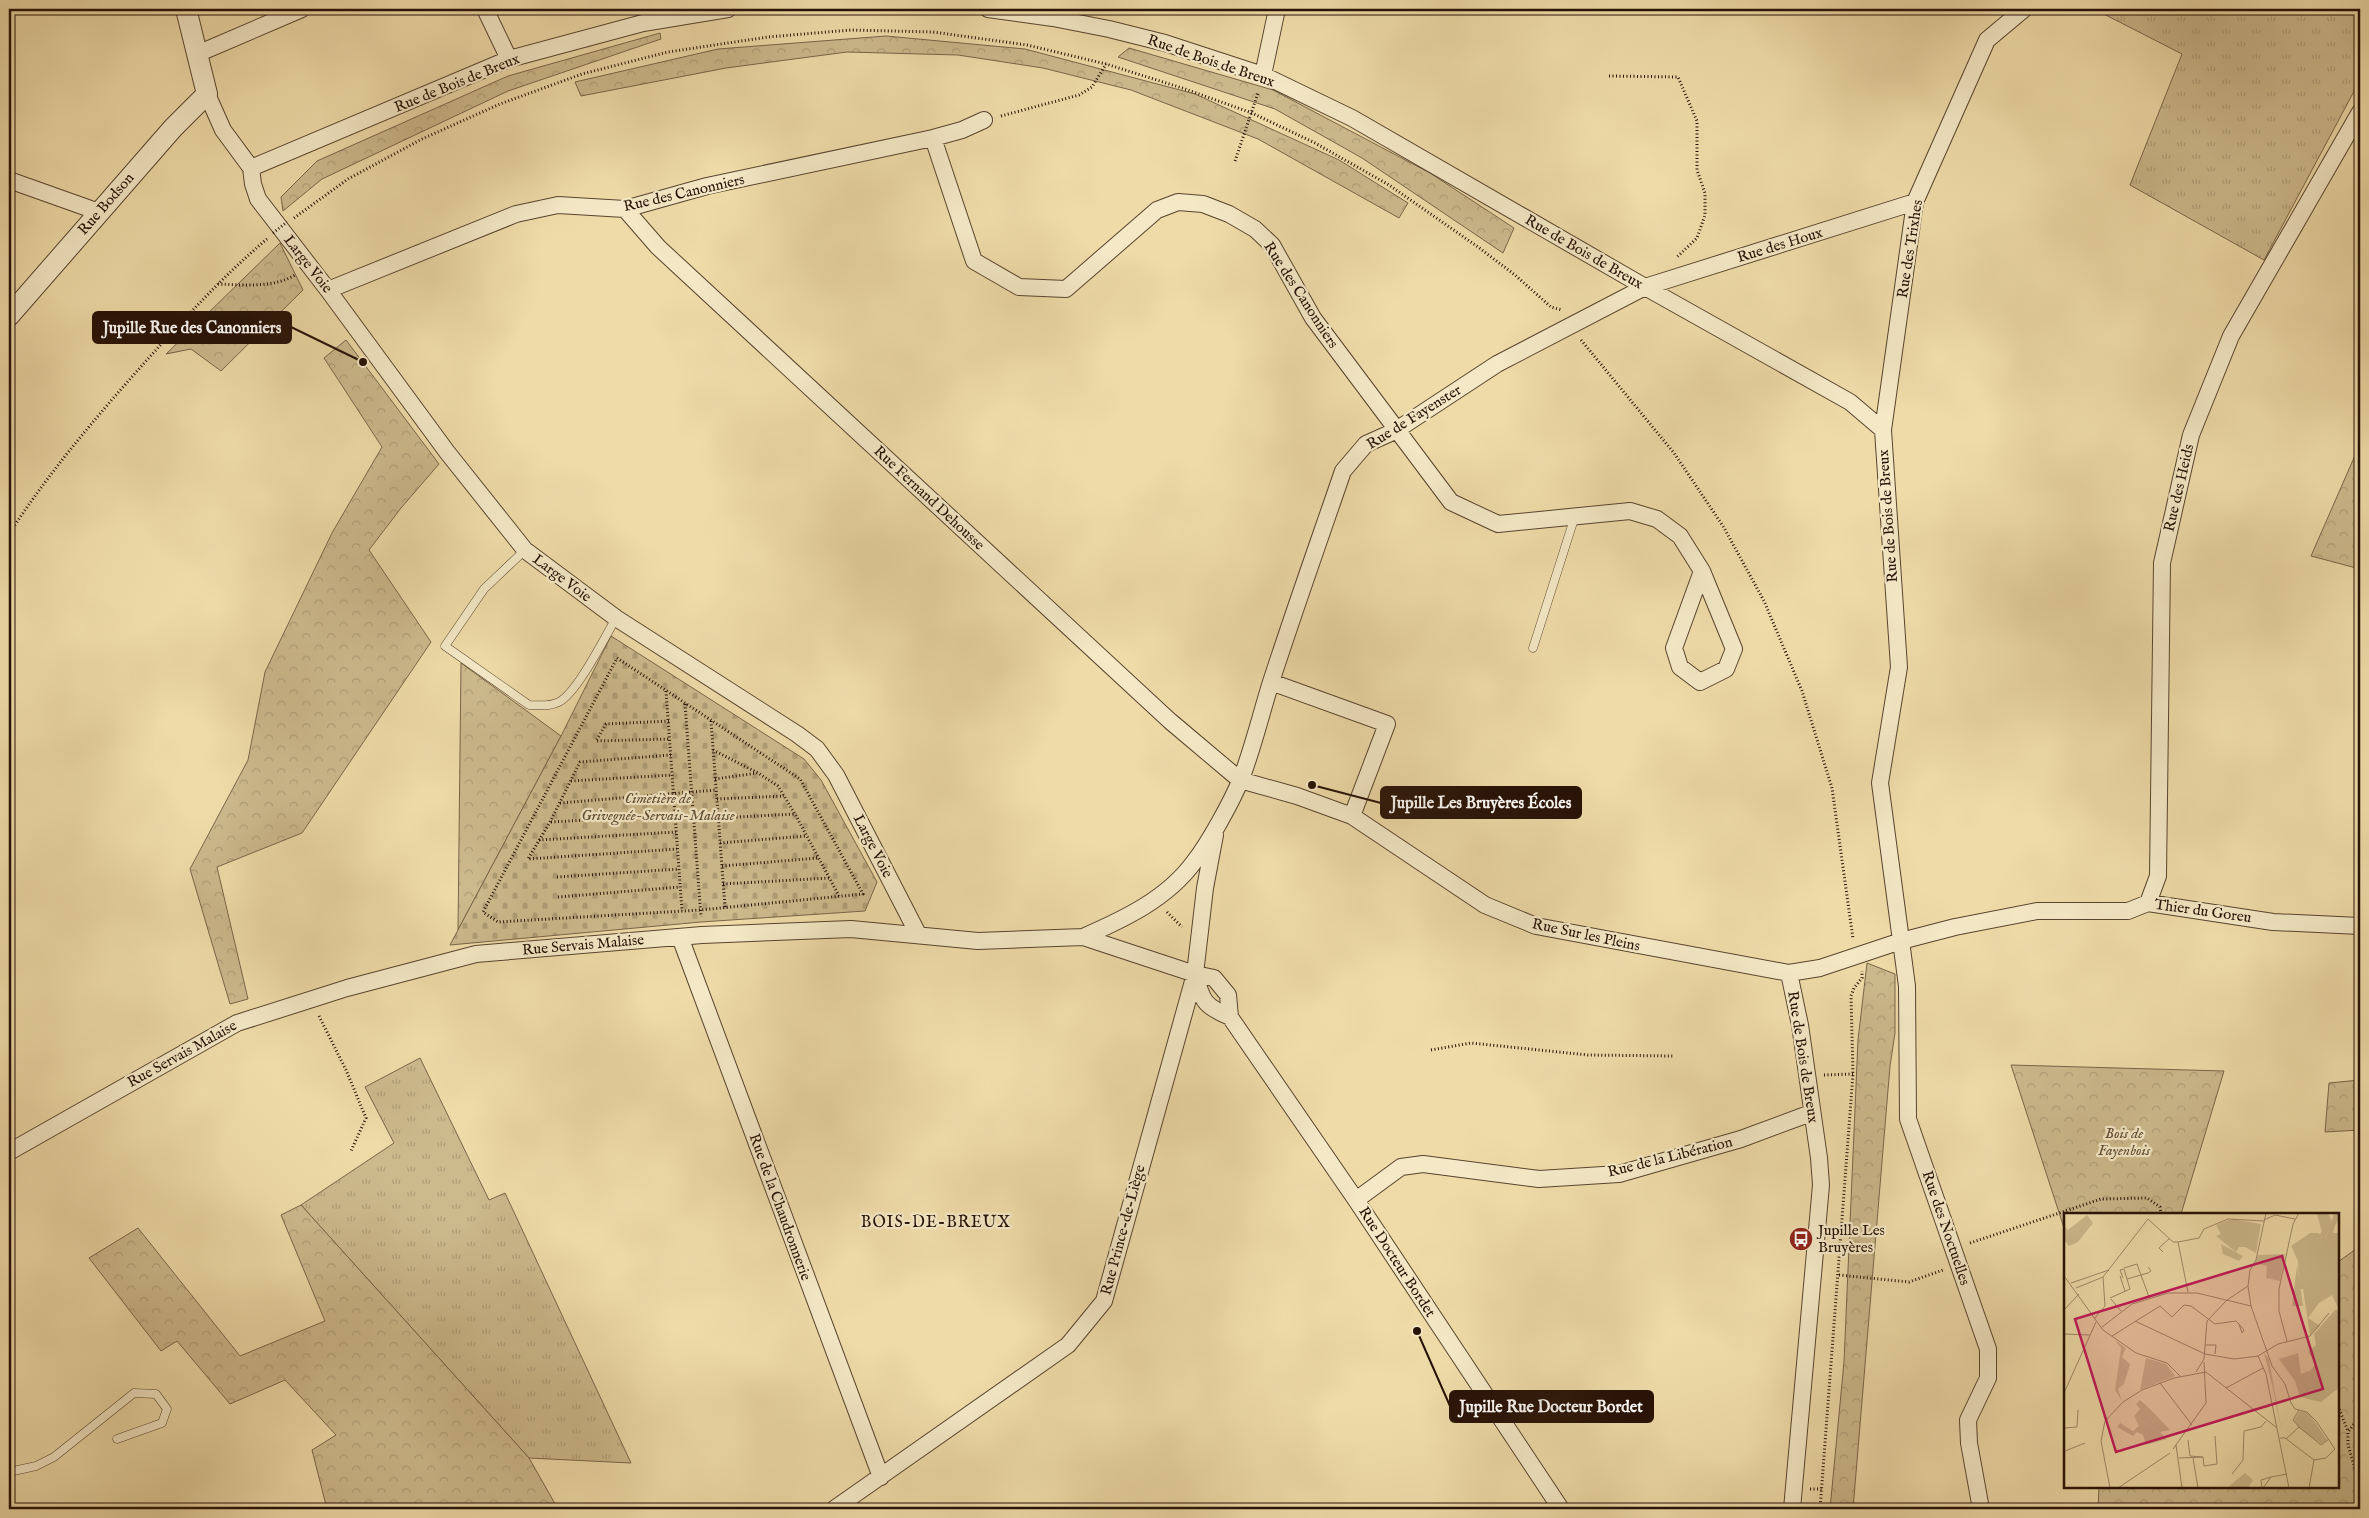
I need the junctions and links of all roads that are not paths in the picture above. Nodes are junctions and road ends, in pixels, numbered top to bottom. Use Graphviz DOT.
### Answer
graph roads {
  1 [pos="186,9"];
  2 [pos="302,9"];
  3 [pos="485,9"];
  4 [pos="728,9"];
  5 [pos="988,9"];
  6 [pos="1277,9"];
  7 [pos="2024,9"];
  8 [pos="197,54"];
  9 [pos="509,59"];
  10 [pos="1263,75"];
  11 [pos="207,94"];
  12 [pos="2360,112"];
  13 [pos="984,120"];
  14 [pos="933,138"];
  15 [pos="251,168"];
  16 [pos="9,180"];
  17 [pos="1915,202"];
  18 [pos="625,209"];
  19 [pos="99,212"];
  20 [pos="1645,287"];
  21 [pos="328,290"];
  22 [pos="9,316"];
  23 [pos="1396,430"];
  24 [pos="1882,430"];
  25 [pos="1575,516"];
  26 [pos="525,550"];
  27 [pos="1702,571"];
  28 [pos="616,618"];
  29 [pos="1532,648"];
  30 [pos="1271,682"];
  31 [pos="1240,780"];
  32 [pos="1352,816"];
  33 [pos="1217,823"];
  34 [pos="2148,903"];
  35 [pos="2360,926"];
  36 [pos="918,934"];
  37 [pos="680,937"];
  38 [pos="1083,938"];
  39 [pos="1901,941"];
  40 [pos="1789,973"];
  41 [pos="1195,974"];
  42 [pos="1811,1113"];
  43 [pos="9,1152"];
  44 [pos="1356,1200"];
  45 [pos="116,1438"];
  46 [pos="9,1472"];
  47 [pos="881,1477"];
  48 [pos="834,1509"];
  49 [pos="1561,1509"];
  50 [pos="1792,1509"];
  51 [pos="1981,1509"];
  1 -- 8 [label="street"];
  2 -- 8 [label="street"];
  3 -- 9 [label="street"];
  4 -- 9 [label="street, Rue de Bois de Breux"];
  5 -- 10 [label="street, Rue de Bois de Breux"];
  6 -- 10 [label="street"];
  7 -- 17 [label="street, Rue des Trixhes"];
  8 -- 11 [label="street"];
  9 -- 15 [label="street, Rue de Bois de Breux"];
  10 -- 20 [label="street, Rue de Bois de Breux"];
  11 -- 15 [label="street"];
  11 -- 19 [label="street, Rue Bodson"];
  12 -- 34 [label="street, Rue des Heids"];
  13 -- 14 [label="street, Rue des Canonniers"];
  14 -- 18 [label="street, Rue des Canonniers"];
  14 -- 23 [label="street, Rue des Canonniers"];
  15 -- 21 [label="street, Large Voie"];
  16 -- 19 [label="street"];
  17 -- 20 [label="street, Rue des Houx"];
  17 -- 24 [label="street, Rue des Trixhes"];
  18 -- 21 [label="street, Rue des Canonniers"];
  18 -- 31 [label="street, Rue Fernand Dehousse"];
  19 -- 22 [label="street, Rue Bodson"];
  20 -- 23 [label="street, Rue de Fayenster"];
  20 -- 24 [label="street, Rue de Bois de Breux"];
  21 -- 26 [label="street, Large Voie"];
  23 -- 25 [label="street, Rue des Canonniers"];
  23 -- 30 [label="street, Rue de Fayenster"];
  24 -- 39 [label="street, Rue de Bois de Breux"];
  25 -- 27 [label="street, Rue des Canonniers"];
  25 -- 29 [label="lane"];
  26 -- 28 [label="street, Large Voie"];
  26 -- 28 [label="lane"];
  27 -- 27 [label="street, Rue des Canonniers"];
  28 -- 36 [label="street, Large Voie"];
  30 -- 31 [label="street, Rue de Fayenster"];
  30 -- 32 [label="street"];
  31 -- 32 [label="street, Rue Sur les Pleins"];
  31 -- 33 [label="street"];
  32 -- 40 [label="street, Rue Sur les Pleins"];
  33 -- 38 [label="street"];
  33 -- 41 [label="street"];
  34 -- 35 [label="street, Thier du Goreu"];
  34 -- 39 [label="street, Thier du Goreu"];
  36 -- 37 [label="street, Rue Servais Malaise"];
  36 -- 38 [label="street, Rue Servais Malaise"];
  37 -- 43 [label="street, Rue Servais Malaise"];
  37 -- 47 [label="street, Rue de la Chaudronnerie"];
  38 -- 41 [label="street, Rue Servais Malaise"];
  39 -- 40 [label="street, Rue de Bois de Breux"];
  39 -- 51 [label="street, Rue des Noctuelles"];
  40 -- 42 [label="street, Rue de Bois de Breux"];
  41 -- 44 [label="street, Rue Docteur Bordet"];
  41 -- 47 [label="street, Rue Prince-de-Liège"];
  42 -- 44 [label="street, Rue de la Libération"];
  42 -- 50 [label="street, Rue de Bois de Breux"];
  44 -- 49 [label="street, Rue Docteur Bordet"];
  45 -- 46 [label="lane"];
  47 -- 48 [label="street, Rue Prince-de-Liège"];
}
